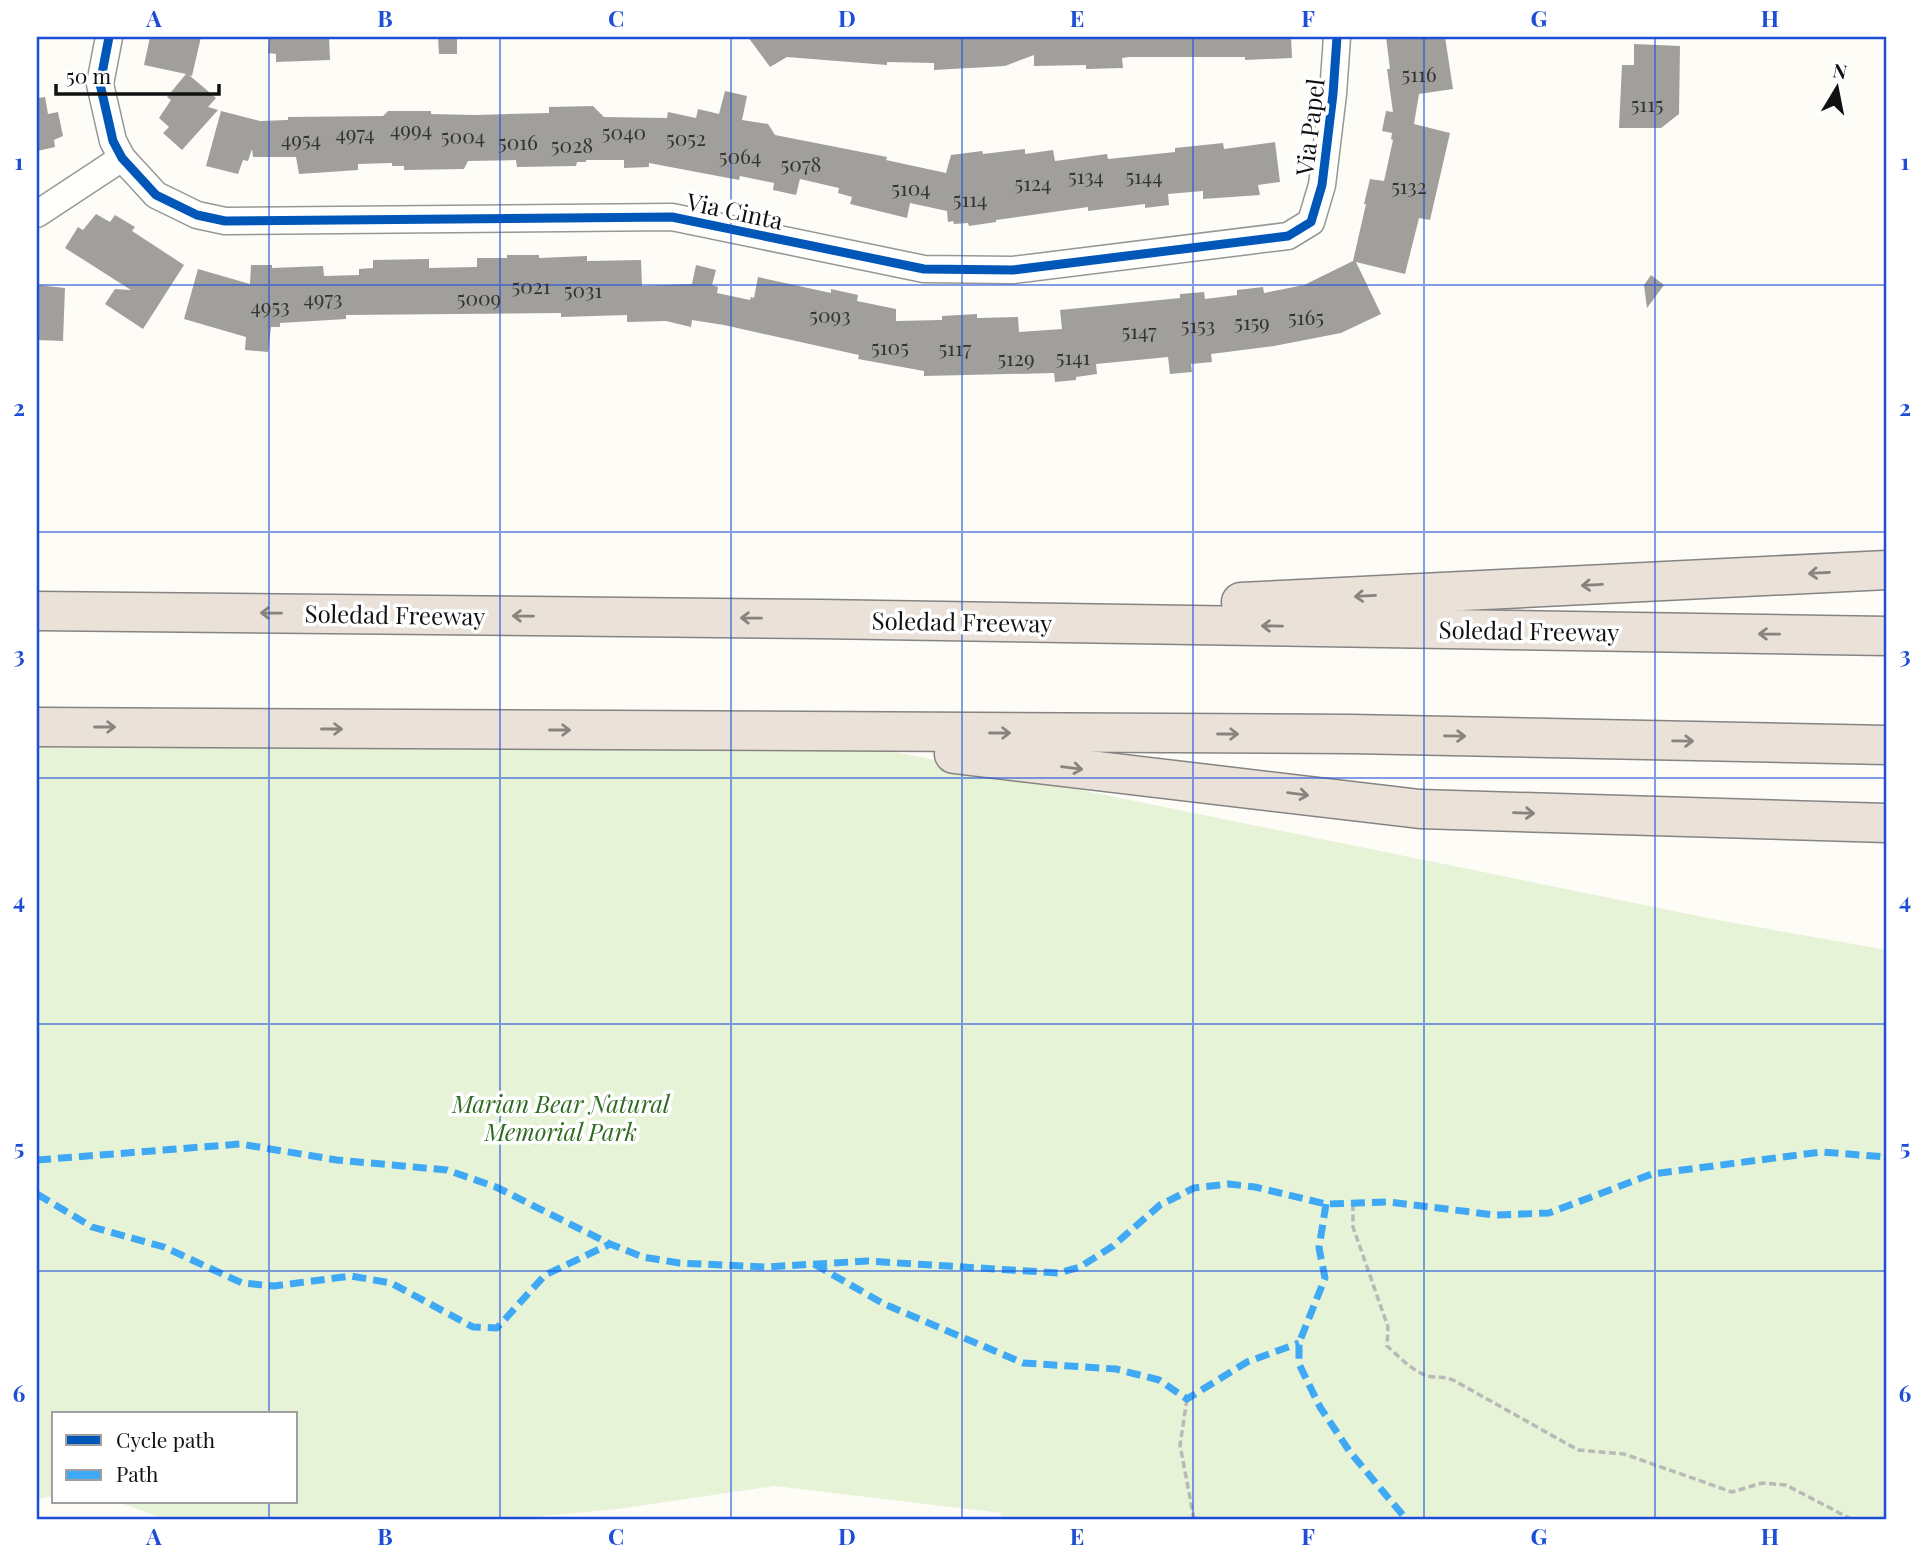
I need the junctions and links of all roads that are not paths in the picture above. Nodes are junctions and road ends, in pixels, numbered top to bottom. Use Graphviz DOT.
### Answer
graph roads {
  1 [pos="109,37"];
  2 [pos="1337,37"];
  3 [pos="122,158"];
  4 [pos="37,214"];
  5 [pos="1311,222"];
  6 [pos="1887,570"];
  7 [pos="37,611"];
  8 [pos="819,619"];
  9 [pos="1879,636"];
  10 [pos="37,727"];
  11 [pos="761,732"];
  12 [pos="1887,745"];
  13 [pos="1748,820"];
  14 [pos="1887,824"];
  15 [pos="1887,836"];
  1 -- 3 [label="street"];
  2 -- 5 [label="street, Via Papel"];
  3 -- 4 [label="street"];
  3 -- 5 [label="street, Via Cinta"];
  6 -- 8 [label="highway, one-way"];
  8 -- 7 [label="highway, Soledad Freeway, one-way"];
  9 -- 8 [label="highway, Soledad Freeway, one-way"];
  10 -- 11 [label="highway, one-way"];
  11 -- 12 [label="highway, one-way"];
  11 -- 13 [label="highway, one-way"];
  13 -- 14 [label="highway"];
  13 -- 15 [label="highway"];
}
